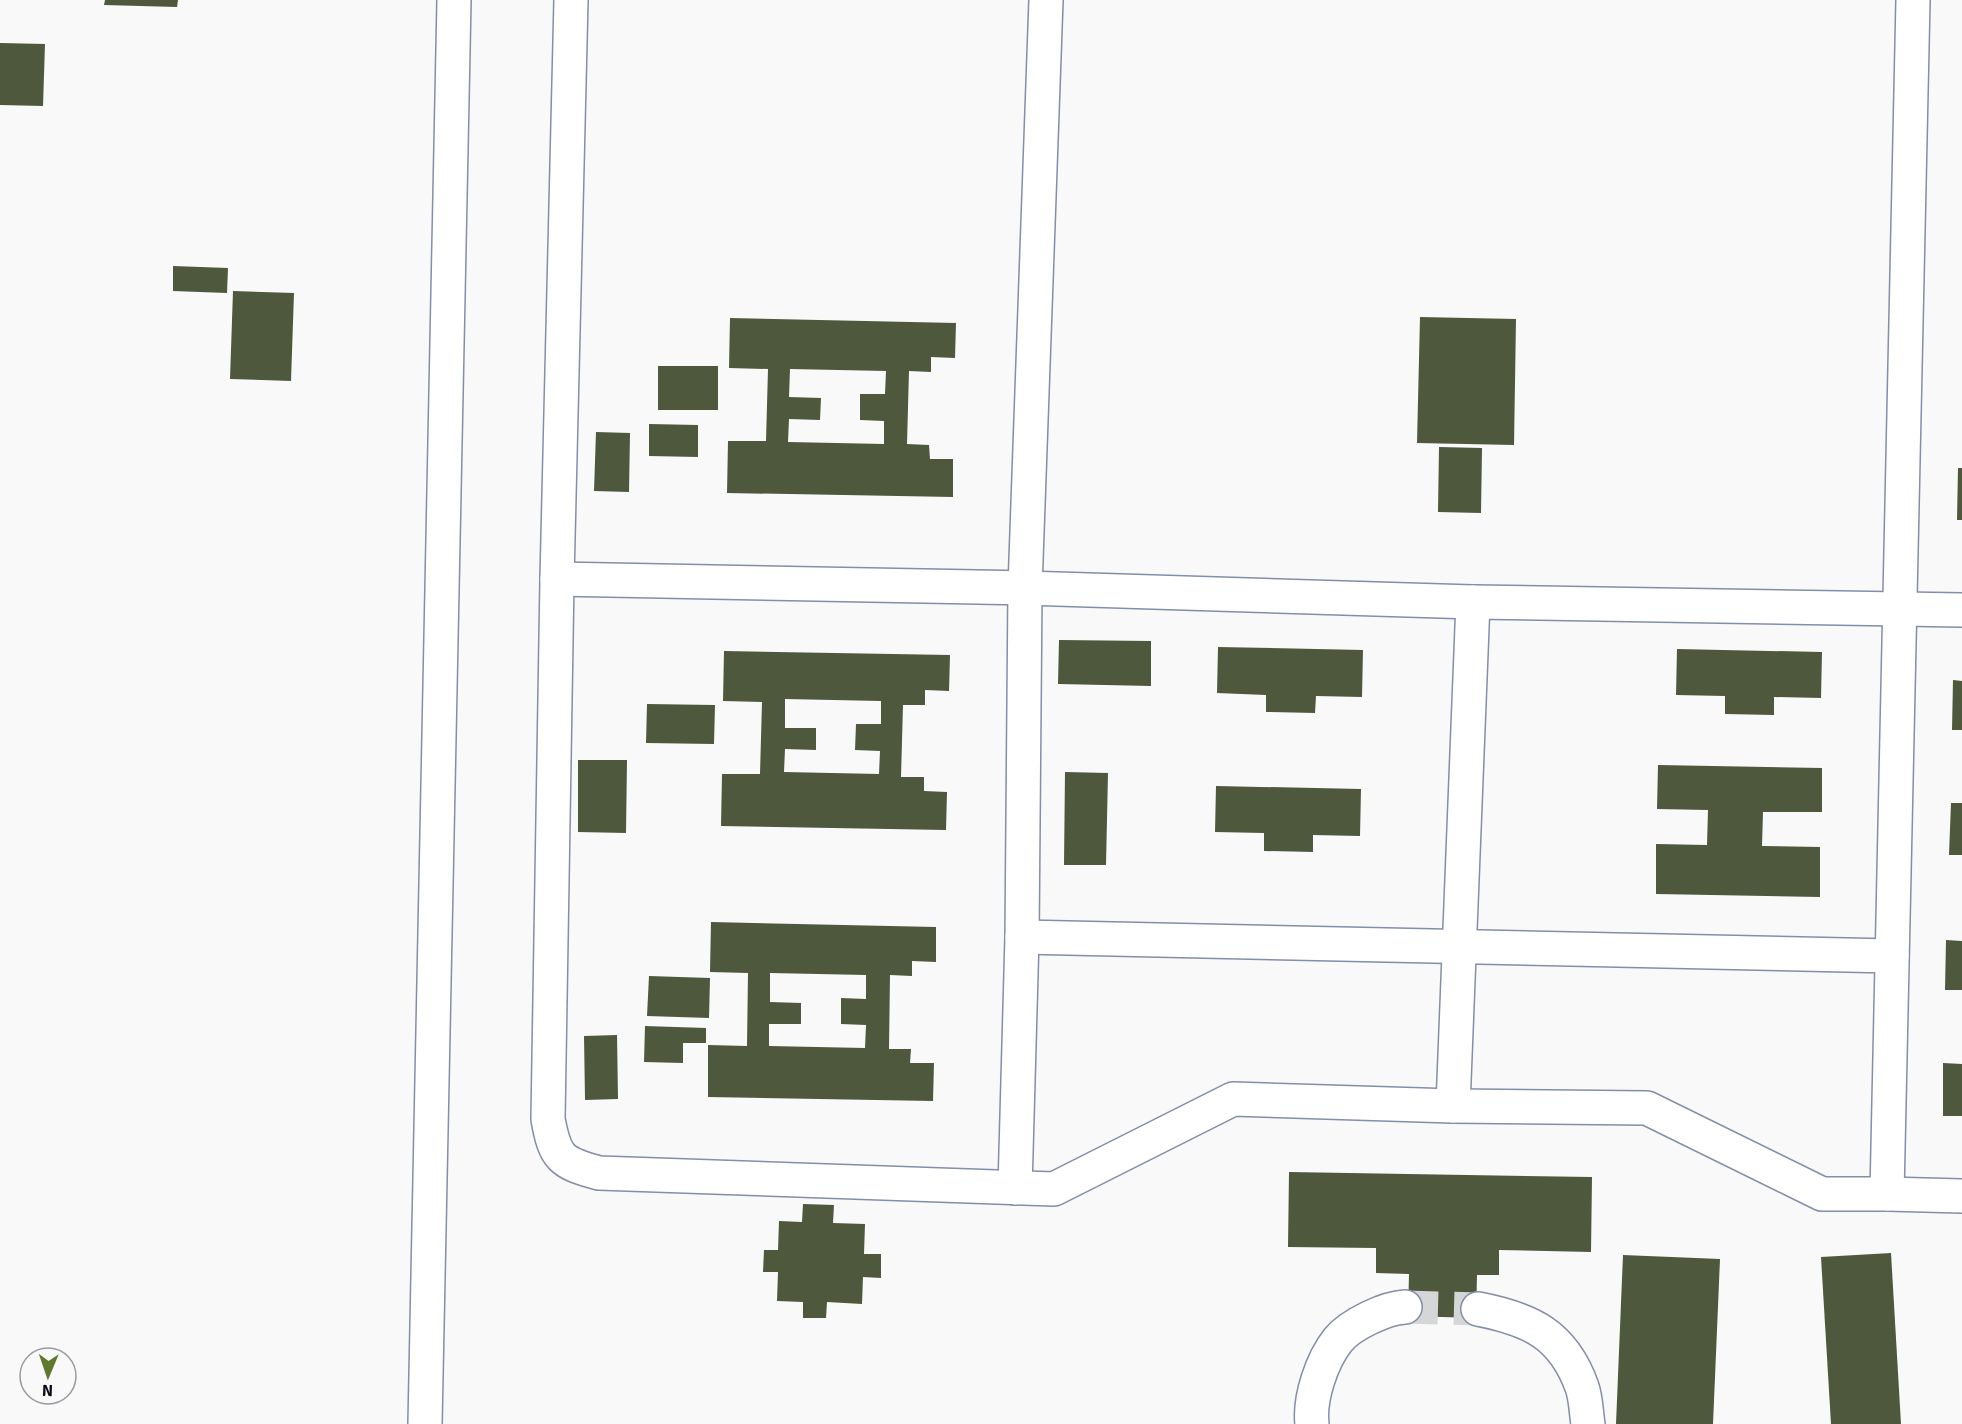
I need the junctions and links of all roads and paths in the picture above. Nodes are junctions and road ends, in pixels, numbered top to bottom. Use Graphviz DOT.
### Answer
graph roads {
  1 [pos="454,0"];
  2 [pos="571,0"];
  3 [pos="1046,0"];
  4 [pos="1913,0"];
  5 [pos="557,579"];
  6 [pos="1025,588"];
  7 [pos="1473,602"];
  8 [pos="1900,609"];
  9 [pos="1962,610"];
  10 [pos="1022,937"];
  11 [pos="1459,947"];
  12 [pos="1892,956"];
  13 [pos="1453,1106"];
  14 [pos="1015,1188"];
  15 [pos="1887,1194"];
  16 [pos="1962,1196"];
  17 [pos="1406,1307"];
  18 [pos="1479,1309"];
  19 [pos="425,1424"];
  20 [pos="1312,1424"];
  21 [pos="1588,1424"];
  1 -- 19 [label="street"];
  2 -- 5 [label="street"];
  3 -- 6 [label="street"];
  4 -- 8 [label="street"];
  5 -- 6 [label="street"];
  5 -- 14 [label="street"];
  6 -- 7 [label="street"];
  6 -- 10 [label="street"];
  7 -- 8 [label="street"];
  7 -- 11 [label="street"];
  8 -- 9 [label="street"];
  8 -- 12 [label="street"];
  10 -- 11 [label="street"];
  10 -- 14 [label="street"];
  11 -- 12 [label="street"];
  11 -- 13 [label="street"];
  12 -- 15 [label="street"];
  13 -- 14 [label="street"];
  13 -- 15 [label="street"];
  15 -- 16 [label="street"];
  17 -- 20 [label="street"];
  18 -- 21 [label="street"];
}
